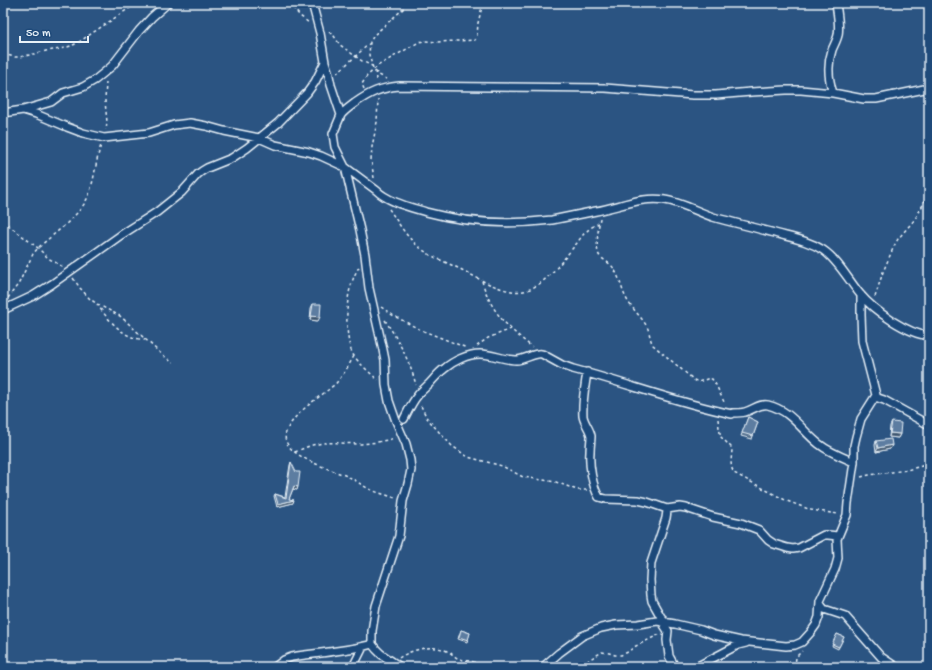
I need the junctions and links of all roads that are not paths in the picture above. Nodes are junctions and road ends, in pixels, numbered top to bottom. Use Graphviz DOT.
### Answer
graph roads {
  1 [pos="168,3"];
  2 [pos="312,3"];
  3 [pos="836,3"];
  4 [pos="325,62"];
  5 [pos="929,88"];
  6 [pos="833,93"];
  7 [pos="23,110"];
  8 [pos="3,113"];
  9 [pos="341,115"];
  10 [pos="259,138"];
  11 [pos="345,167"];
  12 [pos="861,295"];
  13 [pos="4,310"];
  14 [pos="929,336"];
  15 [pos="587,372"];
  16 [pos="875,397"];
  17 [pos="404,419"];
  18 [pos="929,425"];
  19 [pos="854,462"];
  20 [pos="668,509"];
  21 [pos="838,536"];
  22 [pos="820,601"];
  23 [pos="667,623"];
  24 [pos="750,642"];
  25 [pos="372,644"];
  26 [pos="363,647"];
  27 [pos="398,665"];
  28 [pos="276,666"];
  29 [pos="353,667"];
  30 [pos="543,667"];
  31 [pos="675,667"];
  32 [pos="696,667"];
  33 [pos="896,667"];
  1 -- 7 [label="street"];
  2 -- 4 [label="street"];
  3 -- 6 [label="street"];
  4 -- 9 [label="street"];
  4 -- 10 [label="street"];
  5 -- 6 [label="street"];
  6 -- 9 [label="street"];
  7 -- 8 [label="street"];
  7 -- 10 [label="street"];
  9 -- 11 [label="street"];
  10 -- 11 [label="street"];
  10 -- 13 [label="street"];
  11 -- 12 [label="street"];
  11 -- 25 [label="street"];
  12 -- 14 [label="street"];
  12 -- 16 [label="street"];
  15 -- 17 [label="street"];
  15 -- 19 [label="street"];
  15 -- 20 [label="street"];
  16 -- 18 [label="street"];
  16 -- 19 [label="street"];
  19 -- 21 [label="street"];
  20 -- 21 [label="street"];
  20 -- 23 [label="street"];
  21 -- 22 [label="street"];
  22 -- 24 [label="street"];
  22 -- 33 [label="street"];
  23 -- 24 [label="street"];
  23 -- 30 [label="street"];
  23 -- 31 [label="street"];
  24 -- 32 [label="street"];
  25 -- 26 [label="street"];
  25 -- 27 [label="street"];
  26 -- 28 [label="street"];
  26 -- 29 [label="street"];
}
